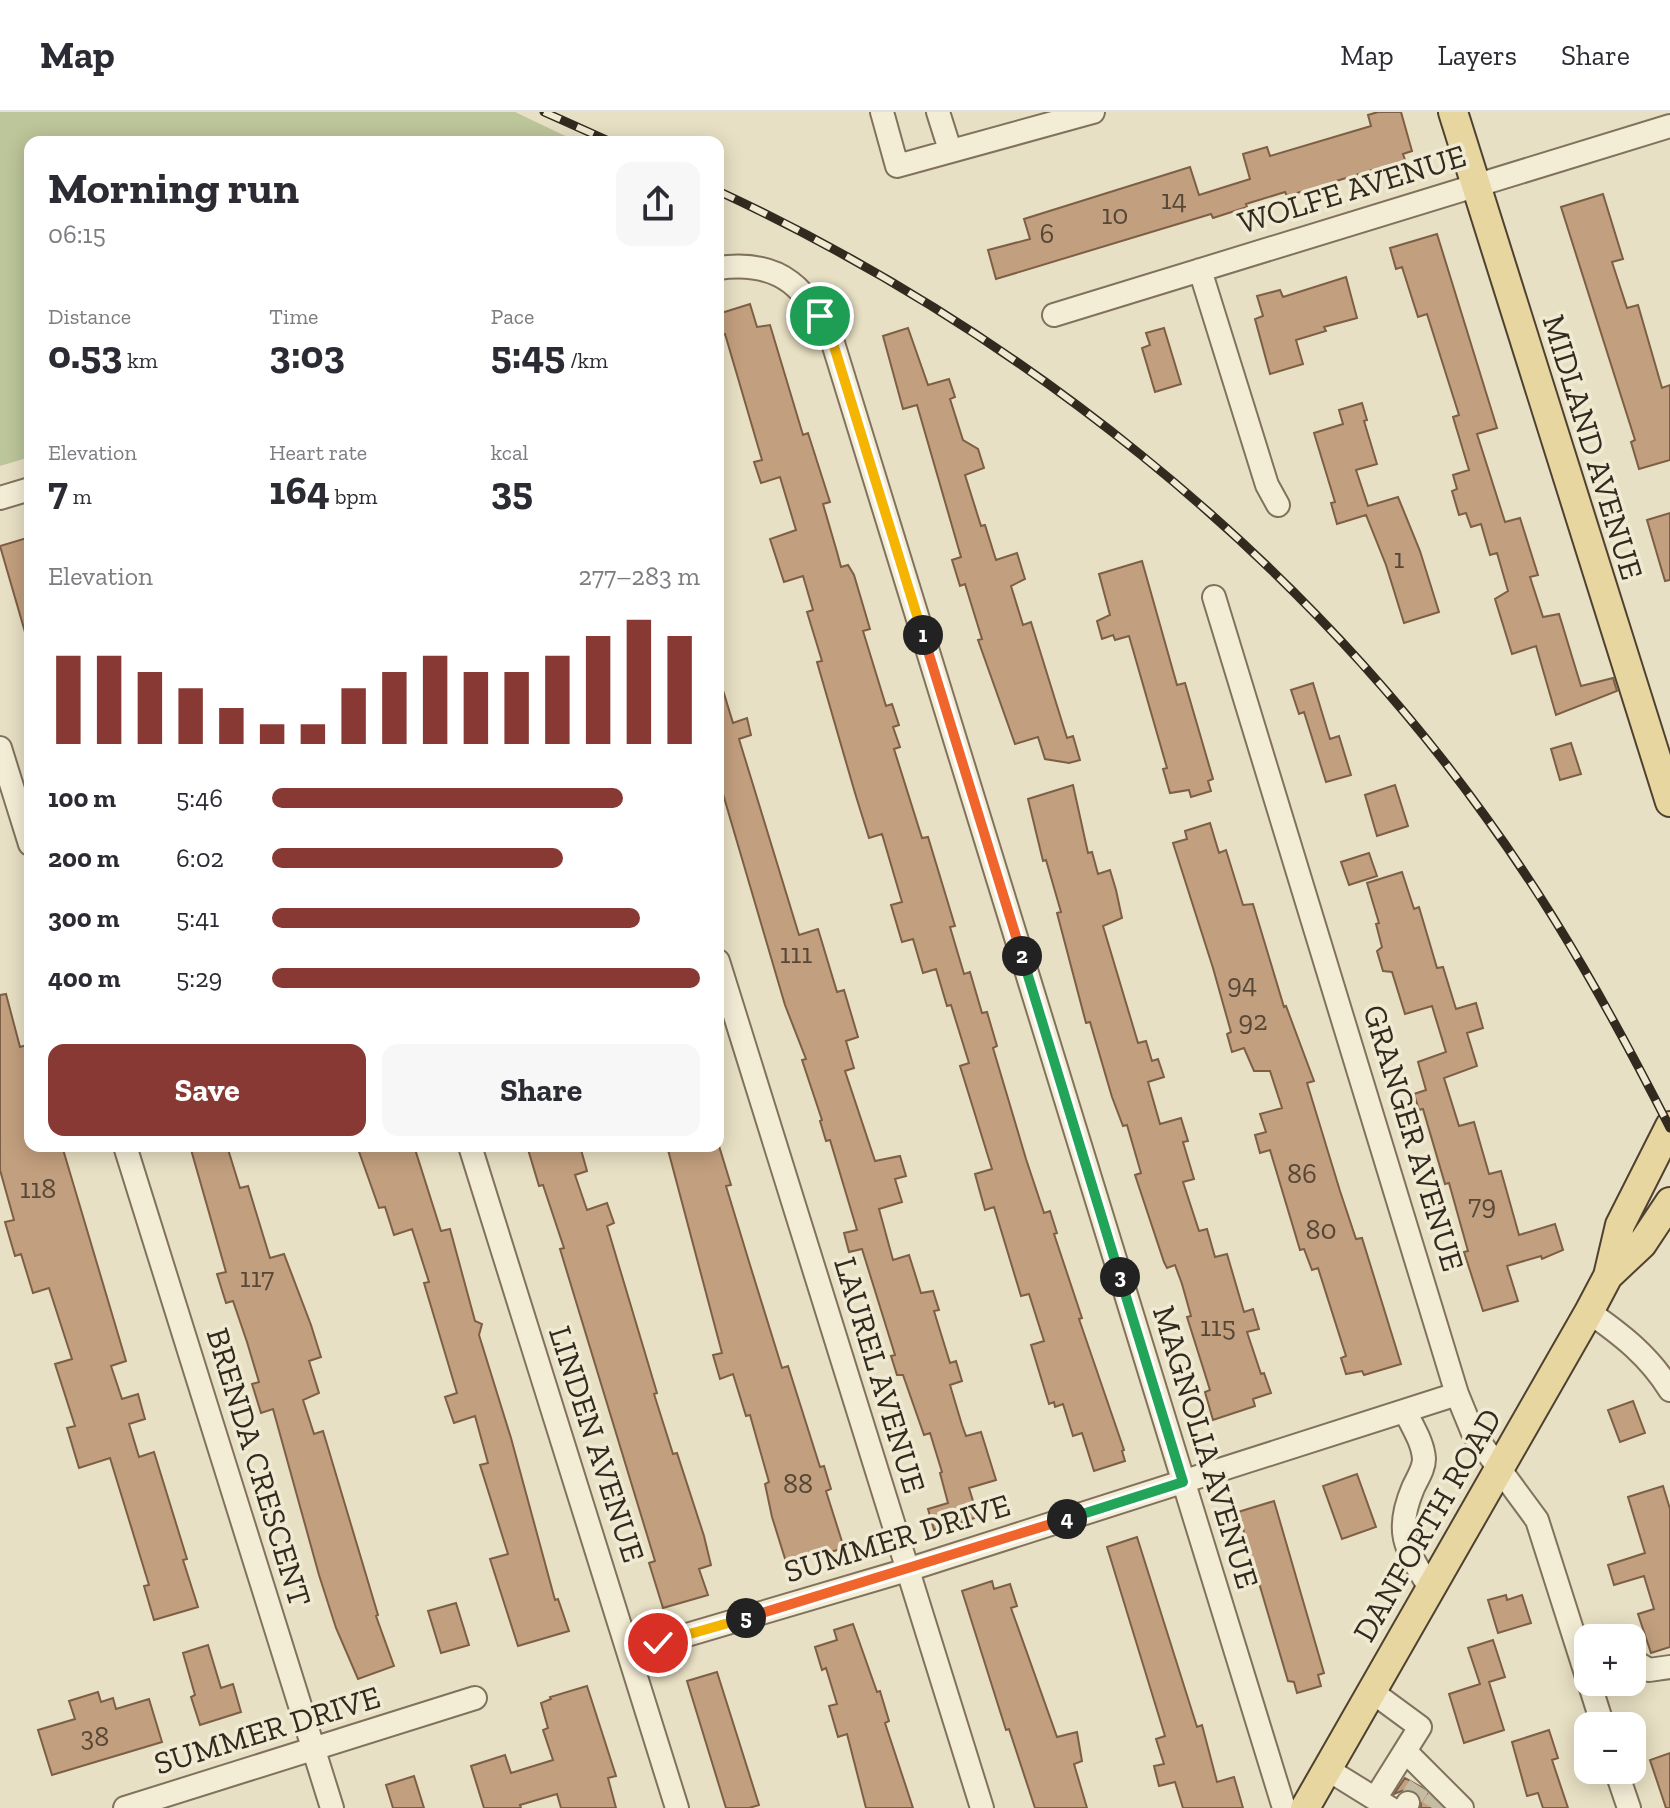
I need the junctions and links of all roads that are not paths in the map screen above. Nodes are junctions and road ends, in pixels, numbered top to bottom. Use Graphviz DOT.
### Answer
graph roads {
  1 [pos="882,112"];
  2 [pos="938,112"];
  3 [pos="1093,112"];
  4 [pos="1453,112"];
  5 [pos="1670,126"];
  6 [pos="950,150"];
  7 [pos="1476,184"];
  8 [pos="724,268"];
  9 [pos="1200,270"];
  10 [pos="1054,315"];
  11 [pos="24,491"];
  12 [pos="0,498"];
  13 [pos="1278,505"];
  14 [pos="1214,597"];
  15 [pos="0,748"];
  16 [pos="1670,802"];
  17 [pos="24,825"];
  18 [pos="724,980"];
  19 [pos="1670,1126"];
  20 [pos="127,1152"];
  21 [pos="472,1152"];
  22 [pos="1670,1202"];
  23 [pos="1608,1276"];
  24 [pos="1589,1312"];
  25 [pos="1670,1390"];
  26 [pos="1457,1394"];
  27 [pos="1405,1411"];
  28 [pos="1499,1470"];
  29 [pos="1183,1482"];
  30 [pos="907,1570"];
  31 [pos="1430,1588"];
  32 [pos="1574,1633"];
  33 [pos="629,1652"];
  34 [pos="1670,1667"];
  35 [pos="1646,1668"];
  36 [pos="1371,1691"];
  37 [pos="475,1698"];
  38 [pos="313,1749"];
  39 [pos="1405,1751"];
  40 [pos="1327,1769"];
  41 [pos="1621,1784"];
  42 [pos="1404,1796"];
  43 [pos="125,1808"];
  44 [pos="332,1808"];
  45 [pos="677,1808"];
  46 [pos="982,1808"];
  47 [pos="1284,1808"];
  48 [pos="1305,1808"];
  49 [pos="1462,1808"];
  50 [pos="1629,1808"];
  1 -- 6 [label="street"];
  2 -- 6 [label="street"];
  3 -- 6 [label="street"];
  4 -- 7 [label="main road, MIDLAND AVENUE"];
  5 -- 7 [label="street, WOLFE AVENUE"];
  7 -- 9 [label="street, WOLFE AVENUE"];
  7 -- 16 [label="main road, MIDLAND AVENUE"];
  8 -- 29 [label="street, MAGNOLIA AVENUE"];
  9 -- 10 [label="street, WOLFE AVENUE"];
  9 -- 13 [label="street"];
  11 -- 12 [label="street"];
  14 -- 26 [label="street, GRANGER AVENUE"];
  15 -- 17 [label="street"];
  18 -- 30 [label="street, LAUREL AVENUE"];
  19 -- 23 [label="main road, DANFORTH ROAD"];
  20 -- 38 [label="street, BRENDA CRESCENT"];
  21 -- 33 [label="street, LINDEN AVENUE"];
  22 -- 23 [label="main road, DANFORTH ROAD"];
  23 -- 24 [label="main road, DANFORTH ROAD"];
  24 -- 25 [label="street"];
  24 -- 28 [label="main road, DANFORTH ROAD"];
  26 -- 27 [label="street, SUMMER DRIVE"];
  26 -- 28 [label="street, GRANGER AVENUE"];
  27 -- 29 [label="street, SUMMER DRIVE"];
  27 -- 31 [label="street"];
  28 -- 31 [label="main road, DANFORTH ROAD"];
  28 -- 32 [label="street, GRANGER AVENUE"];
  29 -- 30 [label="street, SUMMER DRIVE"];
  29 -- 47 [label="street, MAGNOLIA AVENUE"];
  30 -- 33 [label="street, SUMMER DRIVE"];
  30 -- 46 [label="street, LAUREL AVENUE"];
  31 -- 36 [label="main road, DANFORTH ROAD"];
  33 -- 45 [label="street, LINDEN AVENUE"];
  34 -- 35 [label="street"];
  36 -- 39 [label="street"];
  36 -- 40 [label="main road, DANFORTH ROAD"];
  37 -- 38 [label="street, SUMMER DRIVE"];
  38 -- 43 [label="street, SUMMER DRIVE"];
  38 -- 44 [label="street, BRENDA CRESCENT"];
  39 -- 42 [label="street"];
  39 -- 42 [label="street"];
  40 -- 42 [label="street"];
  40 -- 48 [label="main road, DANFORTH ROAD"];
  41 -- 50 [label="street"];
  42 -- 49 [label="street"];
}
